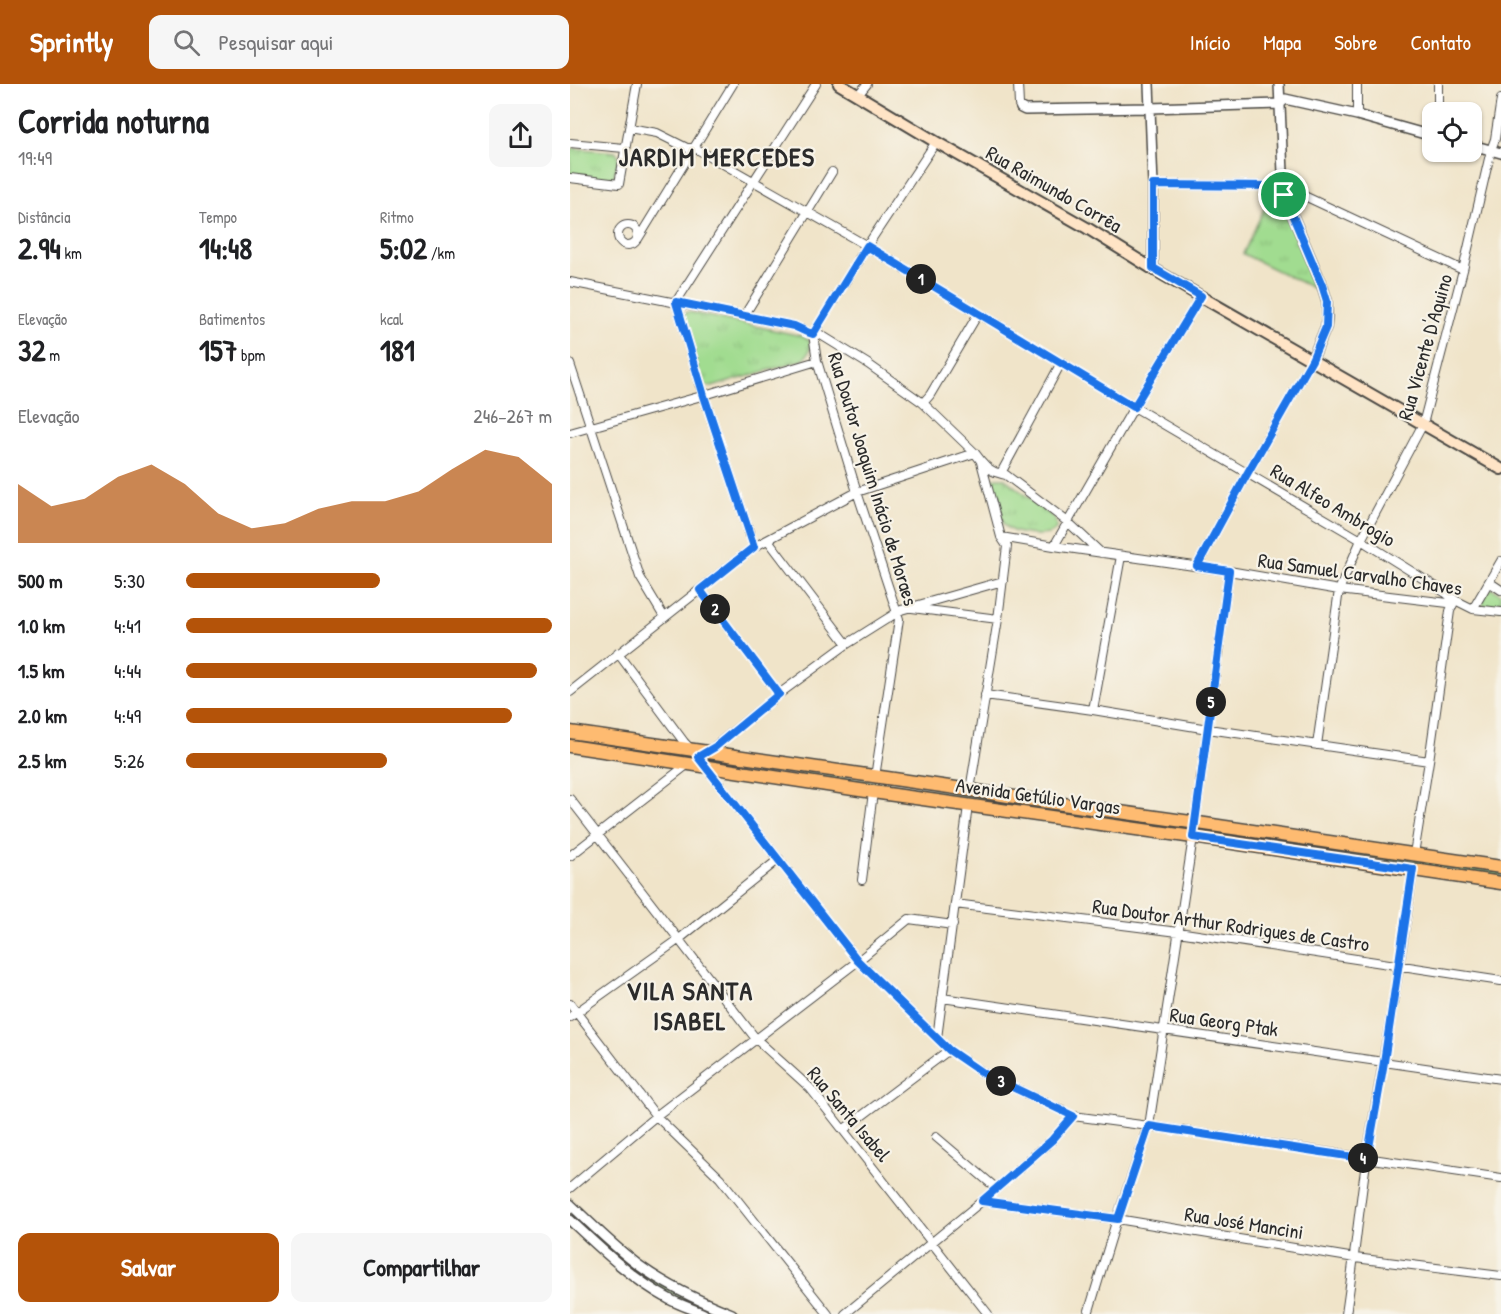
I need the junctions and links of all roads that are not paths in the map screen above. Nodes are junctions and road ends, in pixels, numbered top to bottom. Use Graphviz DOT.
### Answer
graph roads {
  1 [pos="637,84"];
  2 [pos="733,84"];
  3 [pos="816,84"];
  4 [pos="838,84"];
  5 [pos="867,84"];
  6 [pos="1018,84"];
  7 [pos="1149,84"];
  8 [pos="1279,84"];
  9 [pos="1357,84"];
  10 [pos="1438,84"];
  11 [pos="858,95"];
  12 [pos="1501,99"];
  13 [pos="1438,102"];
  14 [pos="1280,104"];
  15 [pos="1021,108"];
  16 [pos="1150,108"];
  17 [pos="1357,116"];
  18 [pos="629,128"];
  19 [pos="1422,133"];
  20 [pos="936,142"];
  21 [pos="570,143"];
  22 [pos="624,148"];
  23 [pos="695,148"];
  24 [pos="1496,151"];
  25 [pos="832,172"];
  26 [pos="570,178"];
  27 [pos="753,182"];
  28 [pos="1153,185"];
  29 [pos="1284,186"];
  30 [pos="807,213"];
  31 [pos="638,239"];
  32 [pos="867,246"];
  33 [pos="1153,268"];
  34 [pos="1463,270"];
  35 [pos="570,282"];
  36 [pos="1201,296"];
  37 [pos="676,302"];
  38 [pos="978,314"];
  39 [pos="744,316"];
  40 [pos="813,334"];
  41 [pos="1312,360"];
  42 [pos="817,361"];
  43 [pos="1061,363"];
  44 [pos="570,364"];
  45 [pos="704,396"];
  46 [pos="922,404"];
  47 [pos="1134,407"];
  48 [pos="1423,424"];
  49 [pos="590,427"];
  50 [pos="570,433"];
  51 [pos="975,453"];
  52 [pos="981,461"];
  53 [pos="1501,469"];
  54 [pos="1001,473"];
  55 [pos="1247,474"];
  56 [pos="857,492"];
  57 [pos="1069,522"];
  58 [pos="1001,537"];
  59 [pos="768,540"];
  60 [pos="1361,540"];
  61 [pos="1054,546"];
  62 [pos="754,547"];
  63 [pos="1101,553"];
  64 [pos="1121,556"];
  65 [pos="1501,561"];
  66 [pos="1197,566"];
  67 [pos="1229,571"];
  68 [pos="1004,580"];
  69 [pos="1489,582"];
  70 [pos="700,590"];
  71 [pos="1340,590"];
  72 [pos="1501,590"];
  73 [pos="1455,600"];
  74 [pos="908,607"];
  75 [pos="1473,609"];
  76 [pos="897,612"];
  77 [pos="1501,612"];
  78 [pos="664,617"];
  79 [pos="998,619"];
  80 [pos="846,644"];
  81 [pos="618,653"];
  82 [pos="570,692"];
  83 [pos="779,694"];
  84 [pos="985,695"];
  85 [pos="1093,710"];
  86 [pos="1208,729"];
  87 [pos="570,732"];
  88 [pos="1317,745"];
  89 [pos="570,746"];
  90 [pos="698,758"];
  91 [pos="1429,761"];
  92 [pos="875,777"];
  93 [pos="970,790"];
  94 [pos="873,792"];
  95 [pos="570,799"];
  96 [pos="968,806"];
  97 [pos="1195,822"];
  98 [pos="597,834"];
  99 [pos="1193,837"];
  100 [pos="1414,854"];
  101 [pos="570,856"];
  102 [pos="779,859"];
  103 [pos="1501,867"];
  104 [pos="1413,869"];
  105 [pos="862,880"];
  106 [pos="1501,883"];
  107 [pos="955,904"];
  108 [pos="953,925"];
  109 [pos="1178,932"];
  110 [pos="678,940"];
  111 [pos="858,961"];
  112 [pos="1399,966"];
  113 [pos="1501,981"];
  114 [pos="942,998"];
  115 [pos="570,1004"];
  116 [pos="573,1014"];
  117 [pos="1163,1030"];
  118 [pos="937,1038"];
  119 [pos="756,1039"];
  120 [pos="949,1050"];
  121 [pos="1384,1062"];
  122 [pos="1501,1079"];
  123 [pos="656,1116"];
  124 [pos="1073,1116"];
  125 [pos="1149,1126"];
  126 [pos="843,1130"];
  127 [pos="936,1137"];
  128 [pos="1367,1159"];
  129 [pos="1501,1178"];
  130 [pos="570,1188"];
  131 [pos="996,1188"];
  132 [pos="982,1201"];
  133 [pos="570,1204"];
  134 [pos="1118,1219"];
  135 [pos="570,1220"];
  136 [pos="932,1243"];
  137 [pos="1355,1258"];
  138 [pos="1501,1276"];
  139 [pos="704,1314"];
  140 [pos="732,1314"];
  141 [pos="828,1314"];
  142 [pos="845,1314"];
  143 [pos="988,1314"];
  144 [pos="1088,1314"];
  145 [pos="1346,1314"];
  1 -- 18 [label="street"];
  2 -- 23 [label="street"];
  3 -- 27 [label="street"];
  4 -- 11 [label="main road, Rua Raimundo Corrêa"];
  5 -- 11 [label="street"];
  6 -- 15 [label="street"];
  7 -- 16 [label="street"];
  8 -- 14 [label="street"];
  9 -- 17 [label="street"];
  10 -- 13 [label="street"];
  11 -- 20 [label="main road, Rua Raimundo Corrêa"];
  12 -- 24 [label="street, Rua Vicente D'Aquino"];
  14 -- 16 [label="street"];
  14 -- 17 [label="street"];
  14 -- 29 [label="street"];
  15 -- 16 [label="street"];
  16 -- 28 [label="street"];
  17 -- 19 [label="street"];
  18 -- 22 [label="street"];
  18 -- 23 [label="street, Rua Alfeo Ambrogio"];
  20 -- 32 [label="street"];
  20 -- 33 [label="main road, Rua Raimundo Corrêa"];
  21 -- 22 [label="street"];
  22 -- 26 [label="street"];
  23 -- 27 [label="street, Rua Alfeo Ambrogio"];
  23 -- 31 [label="street"];
  24 -- 34 [label="street, Rua Vicente D'Aquino"];
  25 -- 30 [label="street"];
  27 -- 30 [label="street, Rua Alfeo Ambrogio"];
  27 -- 37 [label="street"];
  28 -- 29 [label="street"];
  28 -- 33 [label="street"];
  29 -- 34 [label="street"];
  29 -- 41 [label="street"];
  30 -- 32 [label="street, Rua Alfeo Ambrogio"];
  30 -- 39 [label="street"];
  32 -- 38 [label="street, Rua Alfeo Ambrogio"];
  32 -- 40 [label="street"];
  33 -- 36 [label="main road, Rua Raimundo Corrêa"];
  34 -- 48 [label="street, Rua Vicente D'Aquino"];
  35 -- 37 [label="street"];
  36 -- 41 [label="main road, Rua Raimundo Corrêa"];
  36 -- 47 [label="street"];
  37 -- 39 [label="street"];
  37 -- 45 [label="street"];
  38 -- 43 [label="street, Rua Alfeo Ambrogio"];
  38 -- 46 [label="street"];
  39 -- 40 [label="street"];
  40 -- 42 [label="street, Rua Doutor Joaquim Inácio de Moraes"];
  40 -- 46 [label="street"];
  41 -- 48 [label="main road, Rua Raimundo Corrêa"];
  41 -- 55 [label="street"];
  42 -- 45 [label="street"];
  42 -- 56 [label="street, Rua Doutor Joaquim Inácio de Moraes"];
  43 -- 47 [label="street, Rua Alfeo Ambrogio"];
  43 -- 54 [label="street"];
  44 -- 49 [label="street"];
  45 -- 49 [label="street"];
  45 -- 62 [label="street"];
  46 -- 51 [label="street"];
  47 -- 55 [label="street, Rua Alfeo Ambrogio"];
  47 -- 57 [label="street"];
  48 -- 53 [label="main road, Rua Raimundo Corrêa"];
  48 -- 60 [label="street, Rua Vicente D'Aquino"];
  49 -- 50 [label="street"];
  49 -- 78 [label="street"];
  51 -- 52 [label="street"];
  51 -- 56 [label="street"];
  52 -- 54 [label="street"];
  52 -- 58 [label="street"];
  54 -- 57 [label="street"];
  55 -- 60 [label="street, Rua Alfeo Ambrogio"];
  55 -- 66 [label="street"];
  56 -- 59 [label="street"];
  56 -- 76 [label="street, Rua Doutor Joaquim Inácio de Moraes"];
  57 -- 61 [label="street"];
  57 -- 63 [label="street"];
  58 -- 61 [label="street, Rua Samuel Carvalho Chaves"];
  58 -- 68 [label="street"];
  59 -- 62 [label="street"];
  59 -- 80 [label="street"];
  60 -- 71 [label="street, Rua Vicente D'Aquino"];
  60 -- 73 [label="street, Rua Alfeo Ambrogio"];
  61 -- 63 [label="street, Rua Samuel Carvalho Chaves"];
  62 -- 70 [label="street"];
  63 -- 64 [label="street, Rua Samuel Carvalho Chaves"];
  64 -- 66 [label="street, Rua Samuel Carvalho Chaves"];
  64 -- 85 [label="street"];
  65 -- 69 [label="street"];
  66 -- 67 [label="street, Rua Samuel Carvalho Chaves"];
  67 -- 71 [label="street, Rua Samuel Carvalho Chaves"];
  67 -- 86 [label="street"];
  68 -- 74 [label="street"];
  68 -- 79 [label="street"];
  69 -- 72 [label="street"];
  69 -- 75 [label="street"];
  70 -- 78 [label="street"];
  70 -- 83 [label="street"];
  71 -- 73 [label="street, Rua Samuel Carvalho Chaves"];
  71 -- 88 [label="street"];
  73 -- 75 [label="street, Rua Samuel Carvalho Chaves"];
  73 -- 91 [label="street"];
  74 -- 76 [label="street"];
  74 -- 79 [label="street"];
  75 -- 77 [label="street, Rua Samuel Carvalho Chaves"];
  76 -- 80 [label="street"];
  76 -- 92 [label="street, Rua Doutor Joaquim Inácio de Moraes"];
  78 -- 81 [label="street"];
  79 -- 84 [label="street"];
  80 -- 83 [label="street"];
  81 -- 82 [label="street"];
  81 -- 90 [label="street"];
  83 -- 90 [label="street"];
  84 -- 85 [label="street"];
  84 -- 93 [label="street"];
  85 -- 86 [label="street"];
  86 -- 88 [label="street"];
  86 -- 97 [label="street"];
  87 -- 90 [label="main road, Avenida Getúlio Vargas"];
  88 -- 91 [label="street"];
  89 -- 90 [label="main road, Avenida Getúlio Vargas"];
  90 -- 92 [label="main road, Avenida Getúlio Vargas"];
  90 -- 94 [label="main road, Avenida Getúlio Vargas"];
  90 -- 98 [label="street"];
  90 -- 102 [label="street"];
  91 -- 100 [label="street"];
  92 -- 93 [label="main road, Avenida Getúlio Vargas"];
  93 -- 97 [label="main road, Avenida Getúlio Vargas"];
  94 -- 96 [label="main road, Avenida Getúlio Vargas"];
  94 -- 105 [label="street"];
  95 -- 98 [label="street, Rua Santa Isabel"];
  96 -- 99 [label="main road, Avenida Getúlio Vargas"];
  96 -- 107 [label="street"];
  97 -- 99 [label="street"];
  97 -- 100 [label="main road, Avenida Getúlio Vargas"];
  98 -- 101 [label="street"];
  98 -- 110 [label="street, Rua Santa Isabel"];
  99 -- 104 [label="main road, Avenida Getúlio Vargas"];
  99 -- 109 [label="street"];
  100 -- 103 [label="main road, Avenida Getúlio Vargas"];
  102 -- 110 [label="street"];
  102 -- 111 [label="street"];
  104 -- 106 [label="main road, Avenida Getúlio Vargas"];
  104 -- 112 [label="street"];
  107 -- 108 [label="street"];
  107 -- 109 [label="street, Rua Doutor Arthur Rodrigues de Castro"];
  108 -- 111 [label="street"];
  108 -- 114 [label="street"];
  109 -- 112 [label="street, Rua Doutor Arthur Rodrigues de Castro"];
  109 -- 117 [label="street"];
  110 -- 116 [label="street"];
  110 -- 119 [label="street, Rua Santa Isabel"];
  111 -- 118 [label="street"];
  111 -- 119 [label="street"];
  112 -- 113 [label="street, Rua Doutor Arthur Rodrigues de Castro"];
  112 -- 121 [label="street"];
  114 -- 117 [label="street, Rua Georg Ptak"];
  114 -- 118 [label="street"];
  115 -- 116 [label="street"];
  116 -- 123 [label="street"];
  117 -- 121 [label="street, Rua Georg Ptak"];
  117 -- 125 [label="street"];
  118 -- 120 [label="street"];
  119 -- 123 [label="street"];
  119 -- 126 [label="street, Rua Santa Isabel"];
  120 -- 124 [label="street"];
  120 -- 126 [label="street"];
  121 -- 122 [label="street, Rua Georg Ptak"];
  121 -- 128 [label="street"];
  123 -- 130 [label="street"];
  123 -- 141 [label="street"];
  124 -- 125 [label="street"];
  124 -- 131 [label="street"];
  125 -- 128 [label="street"];
  125 -- 134 [label="street"];
  126 -- 136 [label="street, Rua Santa Isabel"];
  127 -- 131 [label="street"];
  128 -- 129 [label="street"];
  128 -- 137 [label="street"];
  131 -- 132 [label="street"];
  132 -- 134 [label="street, Rua José Mancini"];
  132 -- 136 [label="street"];
  133 -- 140 [label="street"];
  134 -- 137 [label="street, Rua José Mancini"];
  134 -- 144 [label="street"];
  135 -- 139 [label="street"];
  136 -- 142 [label="street"];
  136 -- 143 [label="street, Rua Santa Isabel"];
  137 -- 138 [label="street, Rua José Mancini"];
  137 -- 145 [label="street"];
}
